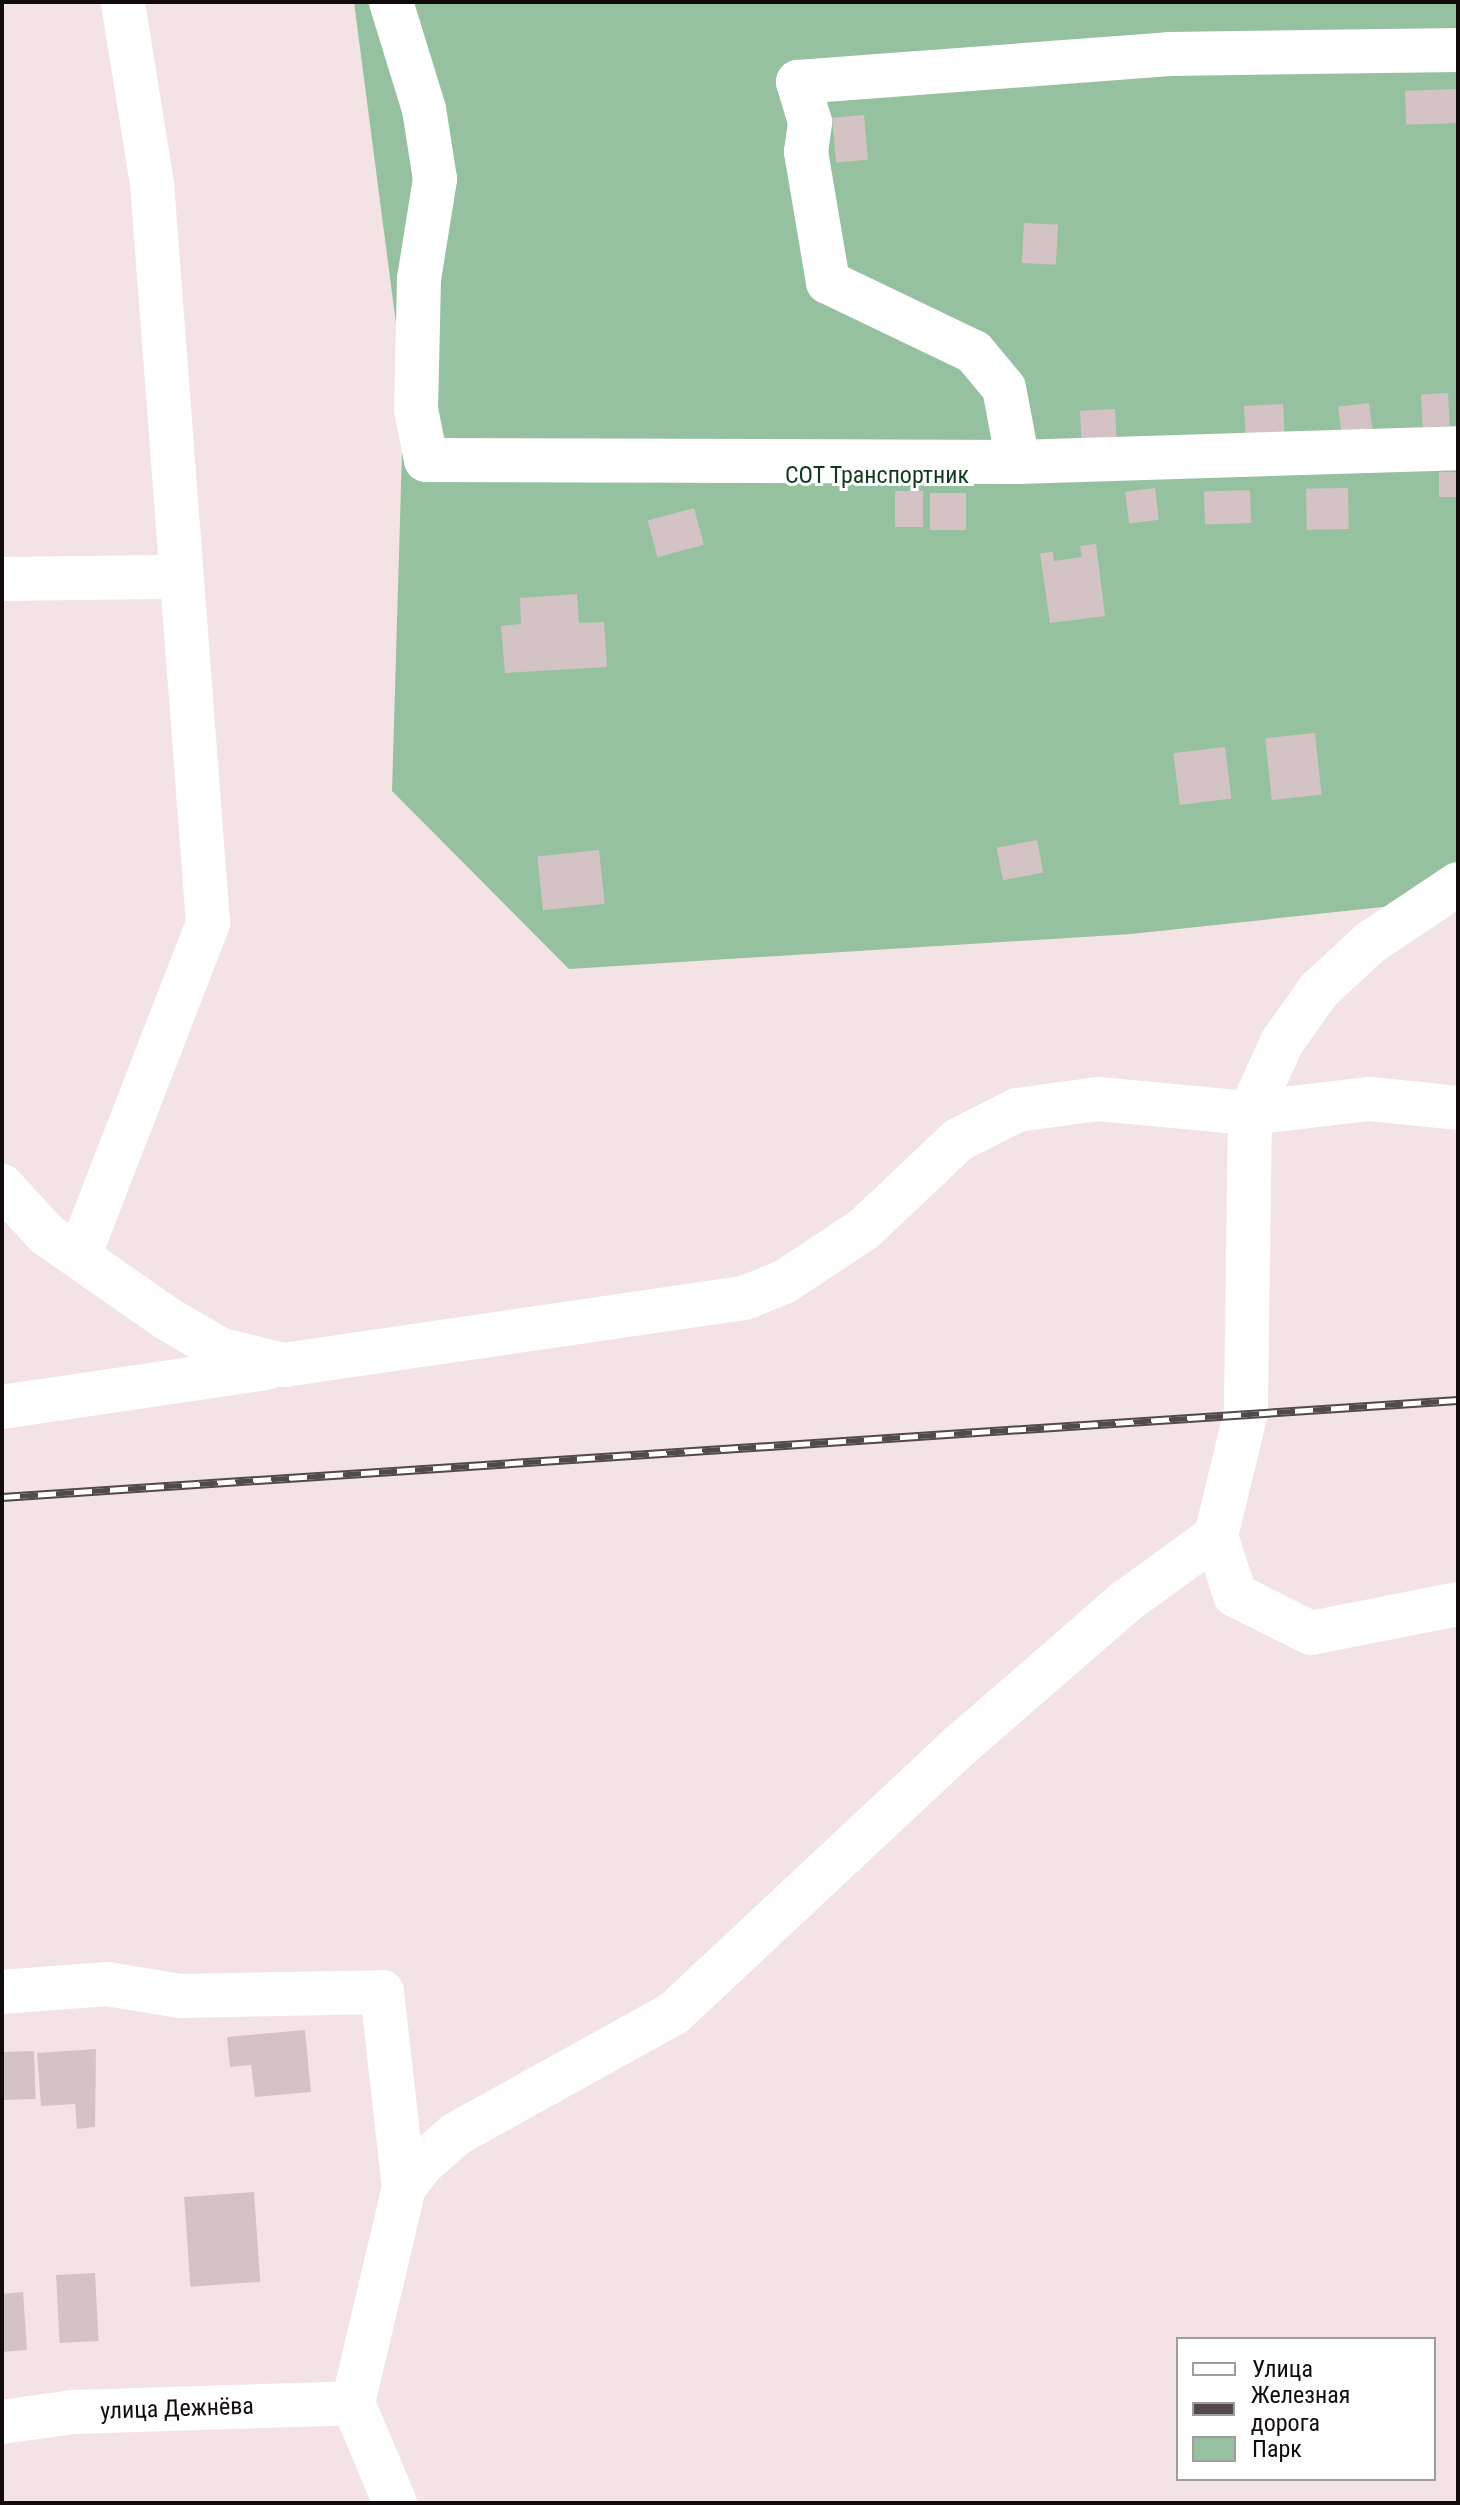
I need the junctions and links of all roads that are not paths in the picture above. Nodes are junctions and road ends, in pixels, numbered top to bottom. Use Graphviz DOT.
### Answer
graph roads {
  1 [pos="123,2"];
  2 [pos="391,2"];
  3 [pos="1458,50"];
  4 [pos="1458,448"];
  5 [pos="1018,462"];
  6 [pos="178,577"];
  7 [pos="2,579"];
  8 [pos="1458,884"];
  9 [pos="1458,1108"];
  10 [pos="1250,1113"];
  11 [pos="2,1186"];
  12 [pos="79,1256"];
  13 [pos="284,1365"];
  14 [pos="2,1407"];
  15 [pos="1216,1536"];
  16 [pos="1458,1604"];
  17 [pos="2,1992"];
  18 [pos="404,2187"];
  19 [pos="353,2403"];
  20 [pos="2,2422"];
  21 [pos="395,2503"];
  1 -- 6 [label="street"];
  2 -- 5 [label="street"];
  3 -- 5 [label="street"];
  4 -- 5 [label="street"];
  6 -- 7 [label="street"];
  6 -- 12 [label="street"];
  8 -- 10 [label="street"];
  9 -- 10 [label="street"];
  10 -- 13 [label="street"];
  10 -- 15 [label="street"];
  11 -- 12 [label="street"];
  12 -- 13 [label="street"];
  13 -- 14 [label="street"];
  15 -- 16 [label="street"];
  15 -- 18 [label="street"];
  17 -- 18 [label="street"];
  18 -- 19 [label="street"];
  19 -- 20 [label="street, улица Дежнёва"];
  19 -- 21 [label="street"];
}
